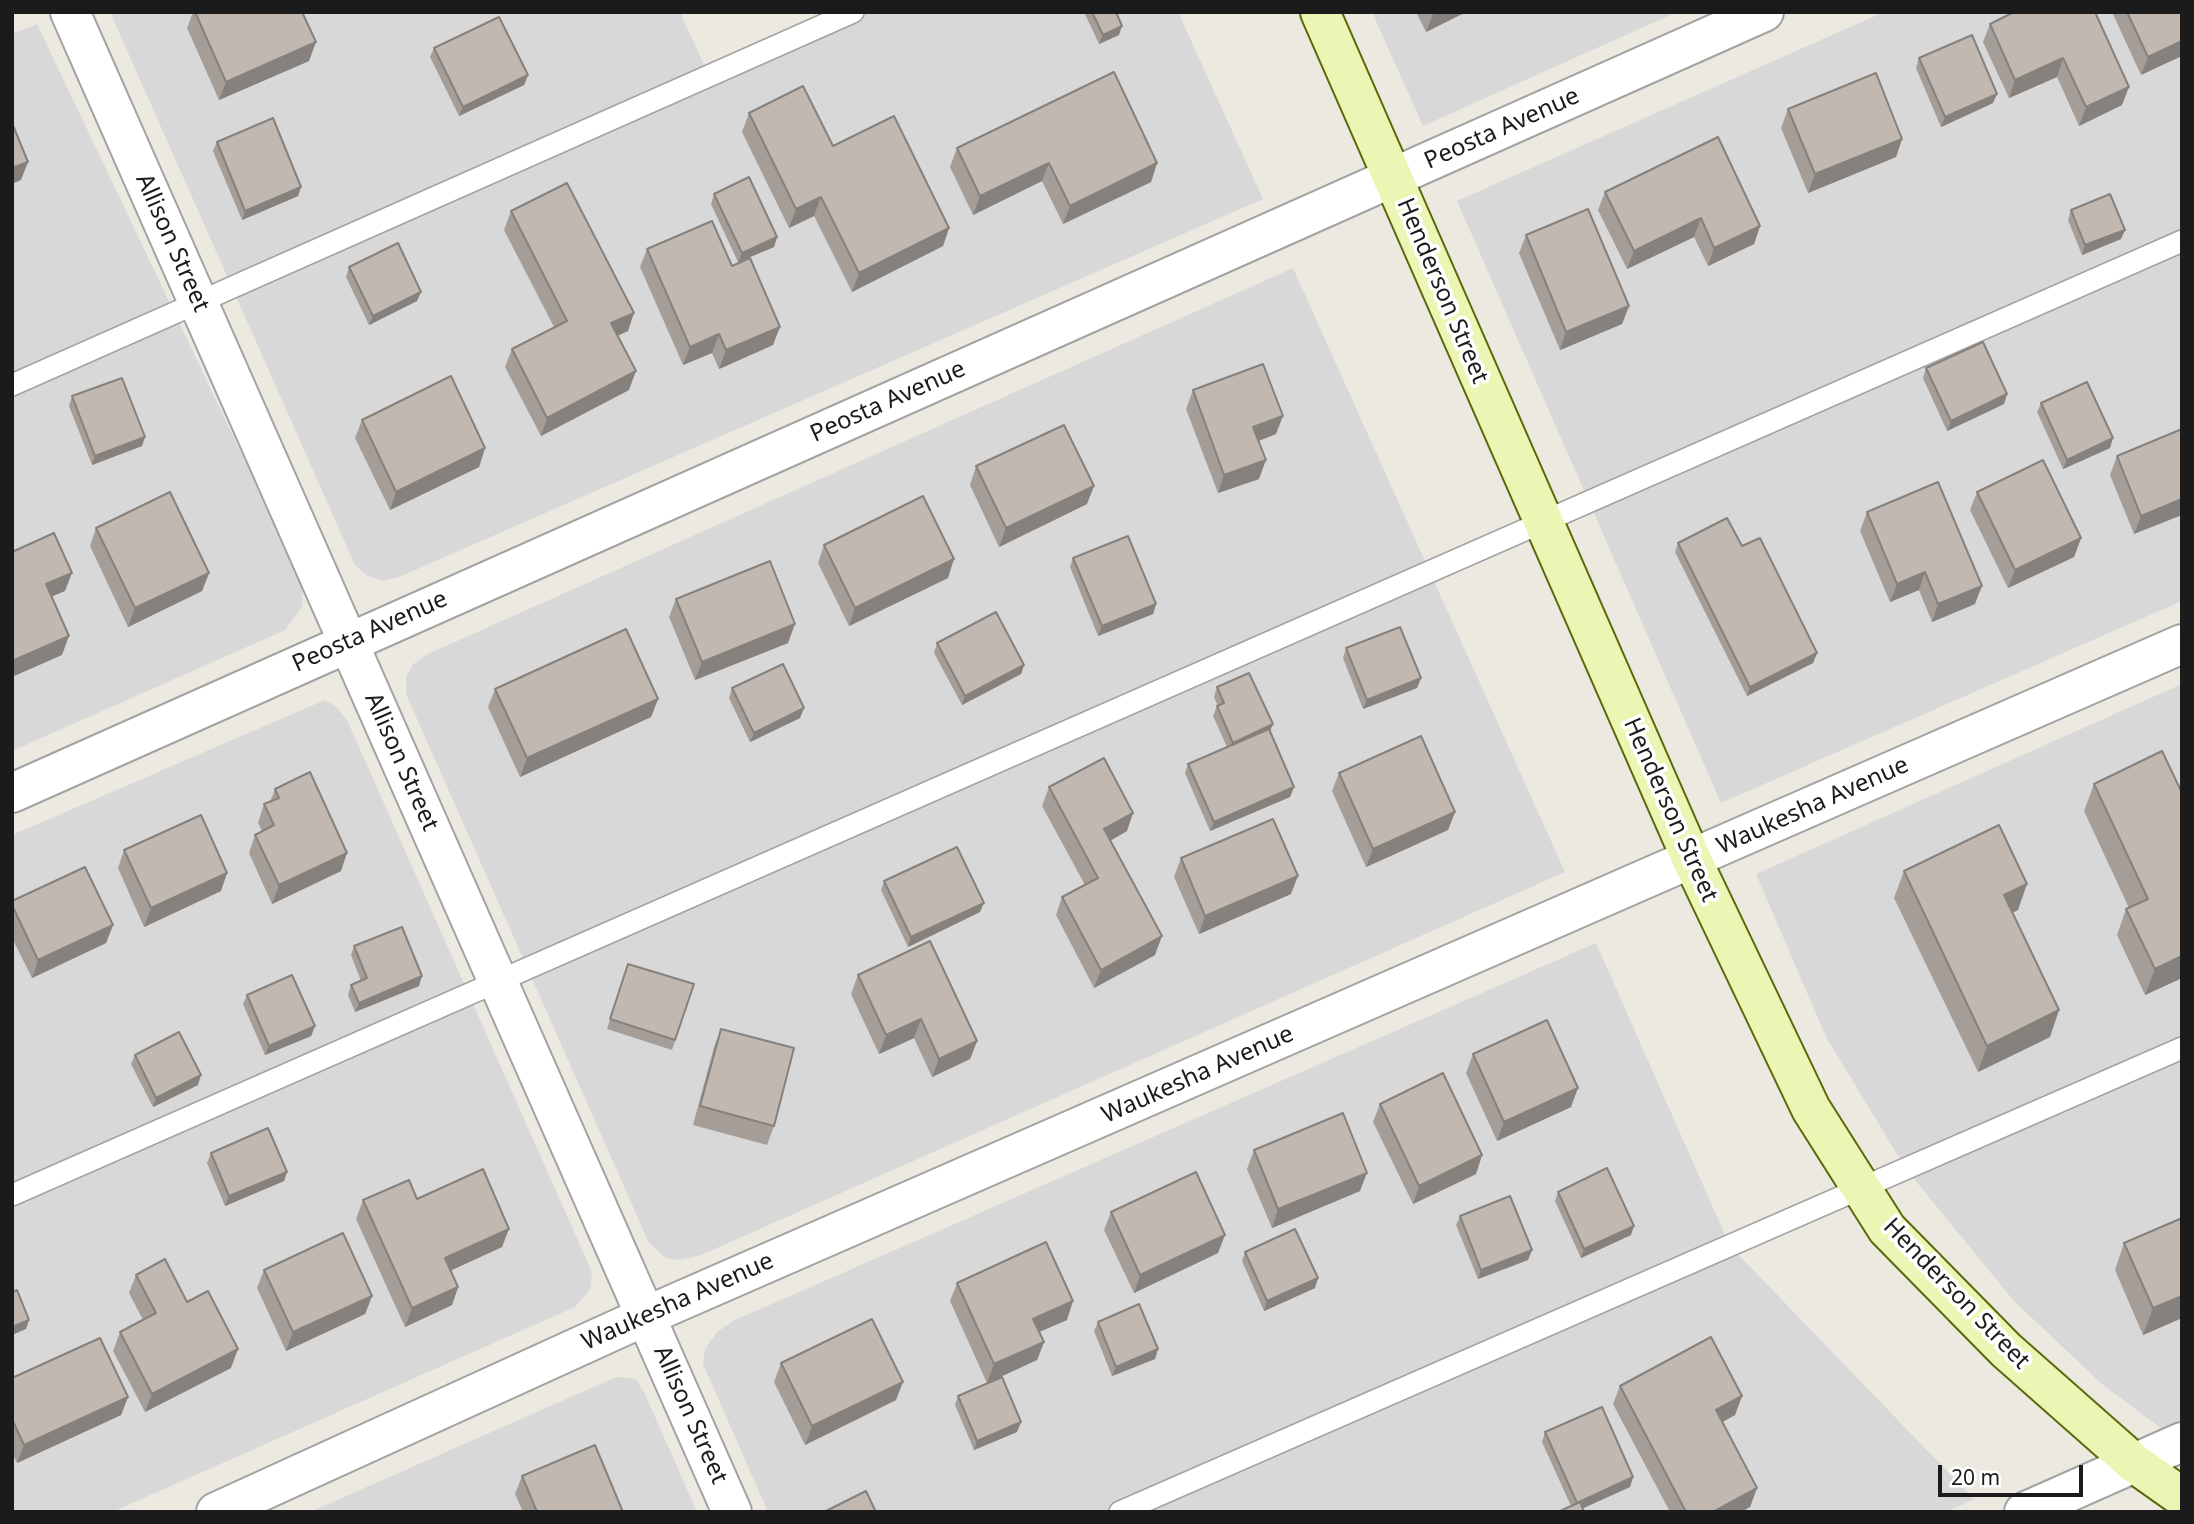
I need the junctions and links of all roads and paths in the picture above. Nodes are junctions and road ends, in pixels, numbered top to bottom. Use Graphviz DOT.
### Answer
graph roads {
  1 [pos="70,12"];
  2 [pos="853,12"];
  3 [pos="1320,12"];
  4 [pos="1764,12"];
  5 [pos="1392,178"];
  6 [pos="2182,241"];
  7 [pos="198,303"];
  8 [pos="12,386"];
  9 [pos="1542,524"];
  10 [pos="348,642"];
  11 [pos="2182,644"];
  12 [pos="12,793"];
  13 [pos="1692,860"];
  14 [pos="498,981"];
  15 [pos="2182,1048"];
  16 [pos="1862,1189"];
  17 [pos="12,1195"];
  18 [pos="646,1316"];
  19 [pos="2182,1441"];
  20 [pos="2134,1463"];
  21 [pos="2182,1497"];
  22 [pos="216,1512"];
  23 [pos="732,1512"];
  24 [pos="1120,1512"];
  25 [pos="2024,1512"];
  1 -- 7 [label="street, Allison Street"];
  2 -- 7 [label="lane"];
  3 -- 5 [label="main road, Henderson Street"];
  4 -- 5 [label="street, Peosta Avenue"];
  5 -- 9 [label="main road, Henderson Street"];
  5 -- 10 [label="street, Peosta Avenue"];
  6 -- 9 [label="lane"];
  7 -- 8 [label="lane"];
  7 -- 10 [label="street, Allison Street"];
  9 -- 13 [label="main road, Henderson Street"];
  9 -- 14 [label="lane"];
  10 -- 12 [label="street, Peosta Avenue"];
  10 -- 14 [label="street, Allison Street"];
  11 -- 13 [label="street, Waukesha Avenue"];
  13 -- 16 [label="main road, Henderson Street"];
  13 -- 18 [label="street, Waukesha Avenue"];
  14 -- 17 [label="lane"];
  14 -- 18 [label="street, Allison Street"];
  15 -- 16 [label="lane"];
  16 -- 20 [label="main road, Henderson Street"];
  16 -- 24 [label="lane"];
  18 -- 22 [label="street, Waukesha Avenue"];
  18 -- 23 [label="street, Allison Street"];
  19 -- 20 [label="street"];
  20 -- 21 [label="main road, Henderson Street"];
  20 -- 25 [label="street"];
}
